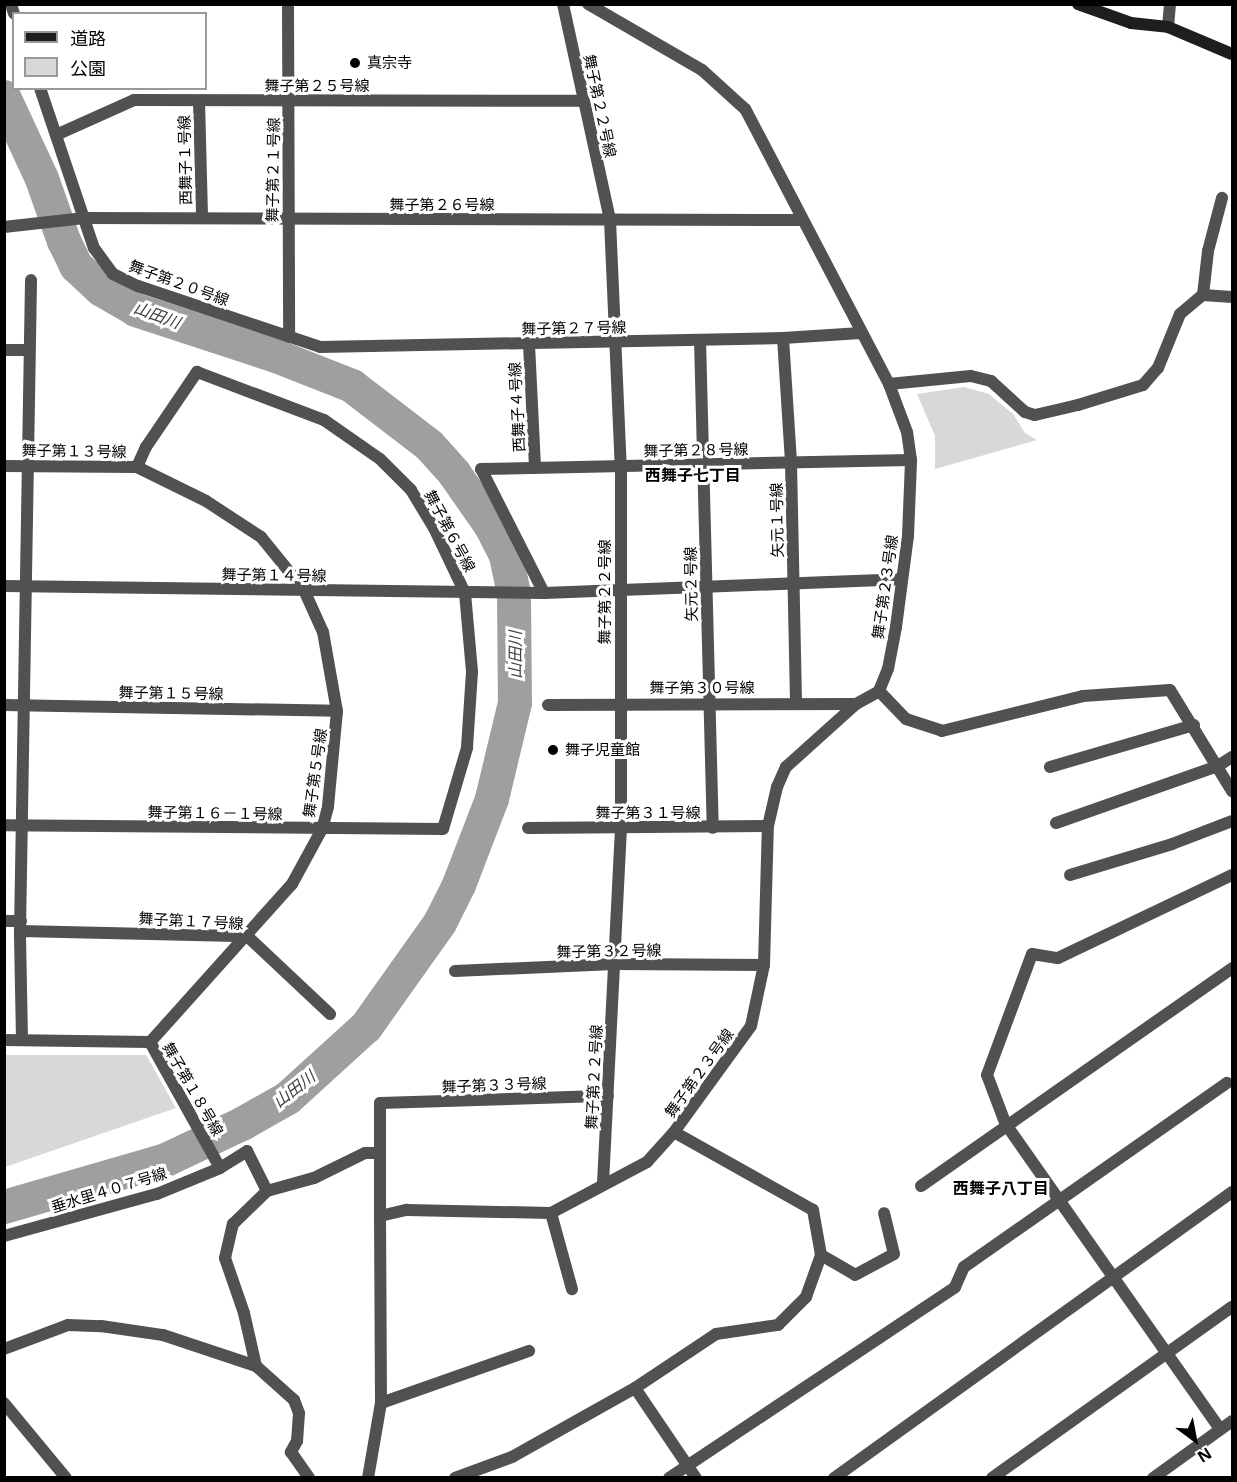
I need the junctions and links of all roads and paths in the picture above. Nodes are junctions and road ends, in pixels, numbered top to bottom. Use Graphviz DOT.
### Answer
graph roads {
  1 [pos="288,4"];
  2 [pos="563,4"];
  3 [pos="588,4"];
  4 [pos="1078,4"];
  5 [pos="1170,4"];
  6 [pos="1168,27"];
  7 [pos="1233,54"];
  8 [pos="41,90"];
  9 [pos="199,101"];
  10 [pos="584,101"];
  11 [pos="289,102"];
  12 [pos="56,135"];
  13 [pos="1222,198"];
  14 [pos="84,218"];
  15 [pos="202,218"];
  16 [pos="288,220"];
  17 [pos="610,220"];
  18 [pos="800,220"];
  19 [pos="4,227"];
  20 [pos="31,280"];
  21 [pos="1203,295"];
  22 [pos="1233,297"];
  23 [pos="861,333"];
  24 [pos="289,337"];
  25 [pos="783,338"];
  26 [pos="700,340"];
  27 [pos="615,342"];
  28 [pos="529,344"];
  29 [pos="4,350"];
  30 [pos="29,350"];
  31 [pos="197,372"];
  32 [pos="889,384"];
  33 [pos="911,460"];
  34 [pos="791,463"];
  35 [pos="704,465"];
  36 [pos="4,466"];
  37 [pos="26,466"];
  38 [pos="137,467"];
  39 [pos="621,467"];
  40 [pos="535,468"];
  41 [pos="902,579"];
  42 [pos="706,584"];
  43 [pos="793,584"];
  44 [pos="4,586"];
  45 [pos="25,586"];
  46 [pos="620,589"];
  47 [pos="304,591"];
  48 [pos="465,593"];
  49 [pos="544,593"];
  50 [pos="879,691"];
  51 [pos="620,702"];
  52 [pos="796,702"];
  53 [pos="709,704"];
  54 [pos="856,704"];
  55 [pos="4,705"];
  56 [pos="26,705"];
  57 [pos="548,705"];
  58 [pos="337,711"];
  59 [pos="1194,724"];
  60 [pos="1233,757"];
  61 [pos="1218,766"];
  62 [pos="1050,767"];
  63 [pos="1233,791"];
  64 [pos="1233,821"];
  65 [pos="1056,823"];
  66 [pos="4,825"];
  67 [pos="24,826"];
  68 [pos="768,826"];
  69 [pos="528,828"];
  70 [pos="621,828"];
  71 [pos="713,828"];
  72 [pos="322,829"];
  73 [pos="443,829"];
  74 [pos="1070,875"];
  75 [pos="1233,875"];
  76 [pos="4,921"];
  77 [pos="20,926"];
  78 [pos="247,936"];
  79 [pos="614,964"];
  80 [pos="764,965"];
  81 [pos="1233,968"];
  82 [pos="455,971"];
  83 [pos="330,1014"];
  84 [pos="4,1040"];
  85 [pos="22,1040"];
  86 [pos="150,1042"];
  87 [pos="1227,1083"];
  88 [pos="608,1096"];
  89 [pos="1006,1125"];
  90 [pos="674,1132"];
  91 [pos="380,1153"];
  92 [pos="220,1168"];
  93 [pos="603,1185"];
  94 [pos="921,1186"];
  95 [pos="267,1191"];
  96 [pos="1233,1192"];
  97 [pos="1060,1201"];
  98 [pos="884,1213"];
  99 [pos="551,1214"];
  100 [pos="380,1216"];
  101 [pos="4,1236"];
  102 [pos="821,1255"];
  103 [pos="1113,1276"];
  104 [pos="572,1289"];
  105 [pos="1233,1307"];
  106 [pos="4,1349"];
  107 [pos="529,1351"];
  108 [pos="1166,1352"];
  109 [pos="256,1366"];
  110 [pos="635,1388"];
  111 [pos="4,1403"];
  112 [pos="381,1403"];
  113 [pos="1233,1421"];
  114 [pos="1220,1429"];
  115 [pos="687,1464"];
  116 [pos="66,1478"];
  117 [pos="309,1478"];
  118 [pos="368,1478"];
  119 [pos="455,1478"];
  120 [pos="669,1478"];
  121 [pos="696,1478"];
  122 [pos="834,1478"];
  123 [pos="992,1478"];
  124 [pos="1153,1478"];
  1 -- 11 [label="street, 舞子第２１号線"];
  2 -- 10 [label="street, 舞子第２２号線"];
  3 -- 18 [label="street, 舞子第２３号線"];
  4 -- 6 [label="main road"];
  5 -- 6 [label="street"];
  6 -- 7 [label="main road"];
  8 -- 12 [label="street, 舞子第２０号線"];
  9 -- 11 [label="street, 舞子第２５号線"];
  9 -- 12 [label="street, 舞子第２５号線"];
  9 -- 15 [label="street, 西舞子１号線"];
  10 -- 11 [label="street, 舞子第２５号線"];
  10 -- 17 [label="street, 舞子第２２号線"];
  11 -- 16 [label="street, 舞子第２１号線"];
  12 -- 14 [label="street, 舞子第２０号線"];
  13 -- 21 [label="street"];
  14 -- 15 [label="street, 舞子第２６号線"];
  14 -- 19 [label="street, 舞子第２６号線"];
  14 -- 24 [label="street, 舞子第２０号線"];
  15 -- 16 [label="street, 舞子第２６号線"];
  16 -- 17 [label="street, 舞子第２６号線"];
  16 -- 24 [label="street, 舞子第２１号線"];
  17 -- 18 [label="street, 舞子第２６号線"];
  17 -- 27 [label="street, 舞子第２２号線"];
  18 -- 23 [label="street, 舞子第２３号線"];
  20 -- 30 [label="street"];
  21 -- 22 [label="street"];
  21 -- 32 [label="street"];
  23 -- 25 [label="street, 舞子第２７号線"];
  23 -- 32 [label="street, 舞子第２３号線"];
  24 -- 28 [label="street, 舞子第２７号線"];
  25 -- 26 [label="street, 舞子第２７号線"];
  25 -- 34 [label="street, 矢元１号線"];
  26 -- 27 [label="street, 舞子第２７号線"];
  26 -- 35 [label="street, 矢元２号線"];
  27 -- 28 [label="street, 舞子第２７号線"];
  27 -- 39 [label="street, 舞子第２２号線"];
  28 -- 40 [label="street, 西舞子４号線"];
  29 -- 30 [label="street"];
  30 -- 37 [label="street"];
  31 -- 38 [label="street, 舞子第１３号線"];
  31 -- 48 [label="street, 舞子第６号線"];
  32 -- 33 [label="street, 舞子第２３号線"];
  33 -- 34 [label="street, 舞子第２８号線"];
  33 -- 41 [label="street, 舞子第２３号線"];
  34 -- 35 [label="street, 舞子第２８号線"];
  34 -- 43 [label="street, 矢元１号線"];
  35 -- 39 [label="street, 舞子第２８号線"];
  35 -- 42 [label="street, 矢元２号線"];
  36 -- 37 [label="street, 舞子第１３号線"];
  37 -- 38 [label="street, 舞子第１３号線"];
  37 -- 45 [label="street"];
  38 -- 47 [label="street, 舞子第５号線"];
  39 -- 40 [label="street, 舞子第２８号線"];
  39 -- 46 [label="street, 舞子第２２号線"];
  40 -- 49 [label="street, 舞子第２８号線"];
  41 -- 43 [label="street, 舞子第１４号線"];
  41 -- 50 [label="street, 舞子第２３号線"];
  42 -- 43 [label="street, 舞子第１４号線"];
  42 -- 46 [label="street, 舞子第１４号線"];
  42 -- 53 [label="street, 矢元２号線"];
  43 -- 52 [label="street, 矢元１号線"];
  44 -- 45 [label="street, 舞子第１４号線"];
  45 -- 47 [label="street, 舞子第１４号線"];
  45 -- 56 [label="street"];
  46 -- 49 [label="street, 舞子第１４号線"];
  46 -- 51 [label="street, 舞子第２２号線"];
  47 -- 48 [label="street, 舞子第１４号線"];
  47 -- 58 [label="street, 舞子第５号線"];
  48 -- 49 [label="street, 舞子第１４号線"];
  48 -- 73 [label="street, 舞子第６号線"];
  50 -- 54 [label="street, 舞子第２３号線"];
  50 -- 59 [label="street"];
  51 -- 53 [label="street, 舞子第３０号線"];
  51 -- 57 [label="street, 舞子第３０号線"];
  51 -- 70 [label="street, 舞子第２２号線"];
  52 -- 53 [label="street, 舞子第３０号線"];
  52 -- 54 [label="street, 舞子第３０号線"];
  53 -- 71 [label="street, 矢元２号線"];
  54 -- 68 [label="street, 舞子第２３号線"];
  55 -- 56 [label="street, 舞子第１５号線"];
  56 -- 58 [label="street, 舞子第１５号線"];
  56 -- 67 [label="street"];
  58 -- 72 [label="street, 舞子第５号線"];
  59 -- 61 [label="street"];
  59 -- 62 [label="street"];
  60 -- 61 [label="street"];
  61 -- 63 [label="street"];
  61 -- 65 [label="street"];
  64 -- 74 [label="street"];
  66 -- 67 [label="street, 舞子第１６－１号線"];
  67 -- 72 [label="street, 舞子第１６－１号線"];
  67 -- 77 [label="street"];
  68 -- 71 [label="street, 舞子第３１号線"];
  68 -- 80 [label="street, 舞子第２３号線"];
  69 -- 70 [label="street, 舞子第３１号線"];
  70 -- 71 [label="street, 舞子第３１号線"];
  70 -- 79 [label="street, 舞子第２２号線"];
  72 -- 73 [label="street, 舞子第１６－１号線"];
  72 -- 78 [label="street, 舞子第５号線"];
  75 -- 89 [label="street"];
  76 -- 77 [label="street, 舞子第１７号線"];
  77 -- 78 [label="street, 舞子第１７号線"];
  77 -- 85 [label="street"];
  78 -- 83 [label="street, 舞子第１７号線"];
  78 -- 86 [label="street, 舞子第５号線"];
  79 -- 80 [label="street, 舞子第３２号線"];
  79 -- 82 [label="street, 舞子第３２号線"];
  79 -- 88 [label="street, 舞子第２２号線"];
  80 -- 90 [label="street, 舞子第２３号線"];
  81 -- 89 [label="street"];
  84 -- 85 [label="street, 舞子第１８号線"];
  85 -- 86 [label="street, 舞子第１８号線"];
  86 -- 92 [label="street, 舞子第１８号線"];
  87 -- 97 [label="street"];
  88 -- 91 [label="street, 舞子第３３号線"];
  88 -- 93 [label="street, 舞子第２２号線"];
  89 -- 94 [label="street"];
  89 -- 97 [label="street"];
  90 -- 93 [label="street, 舞子第２３号線"];
  90 -- 102 [label="street"];
  91 -- 95 [label="street"];
  91 -- 100 [label="street"];
  92 -- 95 [label="street, 垂水里４０７号線"];
  92 -- 101 [label="street, 垂水里４０７号線"];
  93 -- 99 [label="street, 舞子第２３号線"];
  95 -- 109 [label="street"];
  96 -- 103 [label="street"];
  97 -- 103 [label="street"];
  97 -- 115 [label="street"];
  98 -- 102 [label="street"];
  99 -- 100 [label="street"];
  99 -- 104 [label="street"];
  100 -- 112 [label="street"];
  102 -- 110 [label="street"];
  103 -- 108 [label="street"];
  103 -- 122 [label="street"];
  105 -- 108 [label="street"];
  106 -- 109 [label="street"];
  107 -- 112 [label="street"];
  108 -- 114 [label="street"];
  108 -- 123 [label="street"];
  109 -- 117 [label="street"];
  110 -- 115 [label="street"];
  110 -- 119 [label="street"];
  111 -- 116 [label="street"];
  112 -- 118 [label="street"];
  113 -- 114 [label="street"];
  114 -- 124 [label="street"];
  115 -- 120 [label="street"];
  115 -- 121 [label="street"];
}
